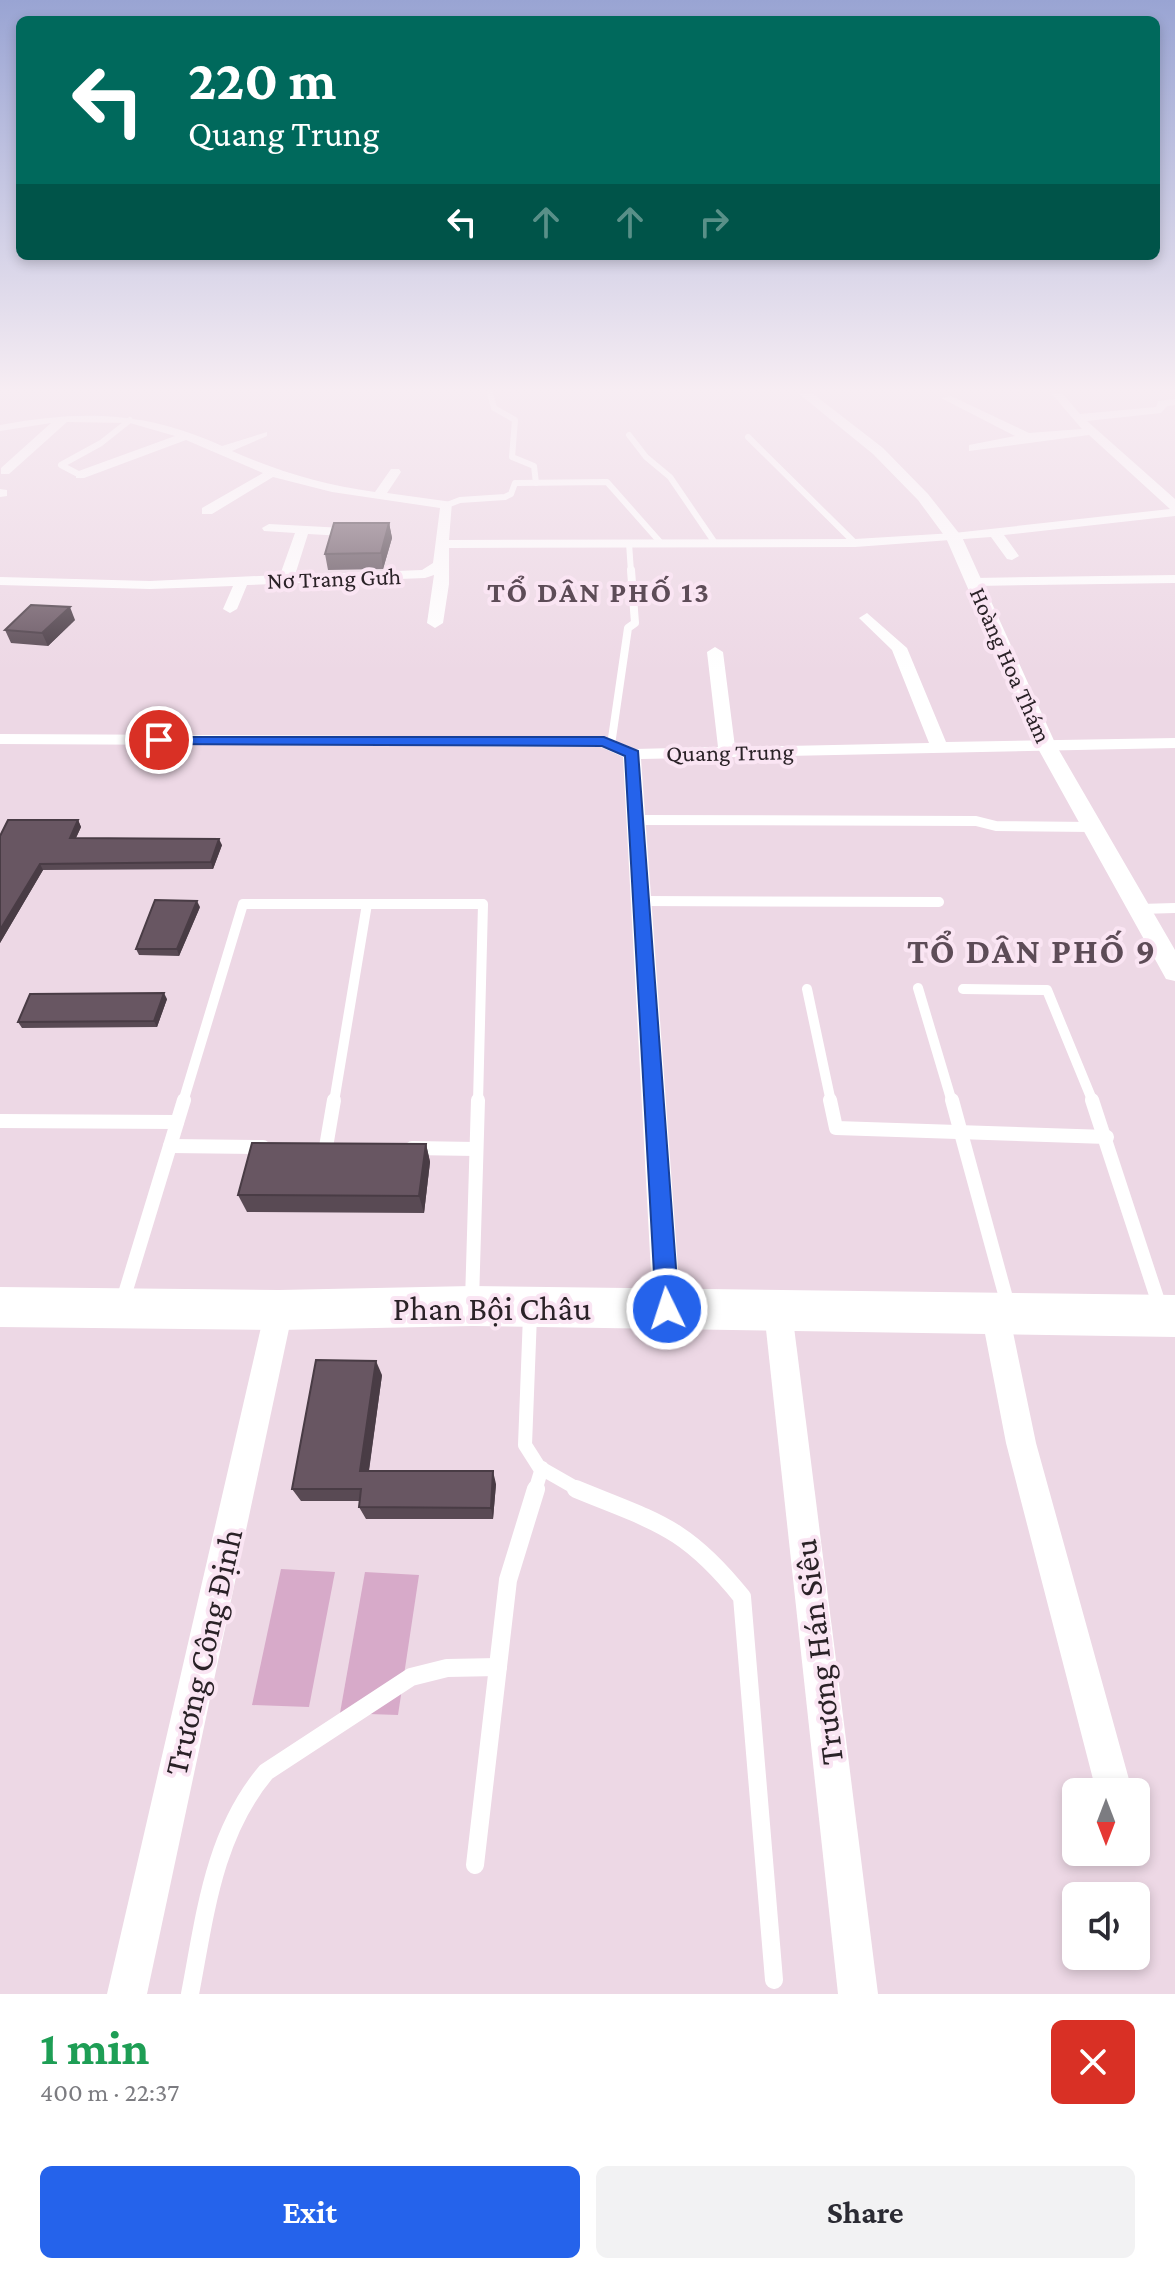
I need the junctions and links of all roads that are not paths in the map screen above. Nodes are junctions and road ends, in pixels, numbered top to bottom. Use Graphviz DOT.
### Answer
graph roads {
  1 [pos="250,486"];
  2 [pos="324,486"];
  3 [pos="385,486"];
  4 [pos="514,486"];
  5 [pos="611,486"];
  6 [pos="676,486"];
  7 [pos="798,486"];
  8 [pos="912,486"];
  9 [pos="1170,492"];
  10 [pos="379,495"];
  11 [pos="447,505"];
  12 [pos="1175,506"];
  13 [pos="207,511"];
  14 [pos="1175,512"];
  15 [pos="269,528"];
  16 [pos="302,532"];
  17 [pos="994,532"];
  18 [pos="367,533"];
  19 [pos="954,537"];
  20 [pos="629,543"];
  21 [pos="661,543"];
  22 [pos="715,543"];
  23 [pos="855,543"];
  24 [pos="442,544"];
  25 [pos="1012,556"];
  26 [pos="440,565"];
  27 [pos="1175,579"];
  28 [pos="286,580"];
  29 [pos="0,581"];
  30 [pos="242,581"];
  31 [pos="974,582"];
  32 [pos="230,609"];
  33 [pos="867,618"];
  34 [pos="435,623"];
  35 [pos="715,652"];
  36 [pos="0,739"];
  37 [pos="1175,743"];
  38 [pos="1046,745"];
  39 [pos="939,747"];
  40 [pos="622,750"];
  41 [pos="727,752"];
  42 [pos="637,820"];
  43 [pos="1092,827"];
  44 [pos="642,901"];
  45 [pos="939,902"];
  46 [pos="367,904"];
  47 [pos="1175,908"];
  48 [pos="1140,909"];
  49 [pos="1175,972"];
  50 [pos="918,988"];
  51 [pos="807,989"];
  52 [pos="963,989"];
  53 [pos="0,1121"];
  54 [pos="177,1122"];
  55 [pos="961,1131"];
  56 [pos="1107,1137"];
  57 [pos="170,1146"];
  58 [pos="279,1147"];
  59 [pos="310,1147"];
  60 [pos="326,1147"];
  61 [pos="341,1148"];
  62 [pos="401,1148"];
  63 [pos="476,1149"];
  64 [pos="472,1306"];
  65 [pos="0,1307"];
  66 [pos="531,1307"];
  67 [pos="120,1308"];
  68 [pos="667,1309"];
  69 [pos="279,1310"];
  70 [pos="778,1311"];
  71 [pos="1003,1314"];
  72 [pos="1169,1316"];
  73 [pos="542,1468"];
  74 [pos="498,1667"];
  75 [pos="1111,1778"];
  76 [pos="475,1865"];
  77 [pos="774,1980"];
  78 [pos="127,1994"];
  79 [pos="190,1994"];
  80 [pos="858,1994"];
  1 -- 13 [label="street"];
  2 -- 10 [label="street"];
  3 -- 10 [label="street"];
  4 -- 11 [label="lane"];
  5 -- 21 [label="lane"];
  6 -- 22 [label="lane"];
  7 -- 23 [label="lane"];
  8 -- 19 [label="street, Hoàng Hoa Thám"];
  9 -- 12 [label="street"];
  10 -- 11 [label="street"];
  11 -- 24 [label="street, Nơ Trang Gưh"];
  14 -- 17 [label="street"];
  15 -- 16 [label="street"];
  16 -- 18 [label="street"];
  16 -- 28 [label="street"];
  17 -- 19 [label="street"];
  17 -- 25 [label="street"];
  19 -- 23 [label="street"];
  19 -- 31 [label="street, Hoàng Hoa Thám"];
  20 -- 21 [label="street"];
  20 -- 24 [label="street"];
  20 -- 40 [label="lane"];
  21 -- 22 [label="street"];
  22 -- 23 [label="street"];
  24 -- 26 [label="street, Nơ Trang Gưh"];
  26 -- 28 [label="street, Nơ Trang Gưh"];
  26 -- 34 [label="street"];
  27 -- 31 [label="lane"];
  28 -- 30 [label="street, Nơ Trang Gưh"];
  29 -- 30 [label="street, Nơ Trang Gưh"];
  30 -- 32 [label="street"];
  31 -- 38 [label="street, Hoàng Hoa Thám"];
  33 -- 39 [label="street"];
  35 -- 41 [label="street"];
  36 -- 40 [label="street, Quang Trung"];
  37 -- 38 [label="street, Quang Trung"];
  38 -- 39 [label="street, Quang Trung"];
  38 -- 43 [label="street, Hoàng Hoa Thám"];
  39 -- 41 [label="street, Quang Trung"];
  40 -- 41 [label="street, Quang Trung"];
  40 -- 42 [label="street"];
  42 -- 43 [label="lane"];
  42 -- 44 [label="street"];
  43 -- 48 [label="street, Hoàng Hoa Thám"];
  44 -- 45 [label="lane"];
  44 -- 68 [label="street"];
  46 -- 54 [label="lane"];
  46 -- 60 [label="lane"];
  46 -- 63 [label="lane"];
  47 -- 48 [label="lane"];
  48 -- 49 [label="street, Hoàng Hoa Thám"];
  50 -- 55 [label="lane"];
  51 -- 55 [label="lane"];
  52 -- 56 [label="lane"];
  53 -- 54 [label="lane"];
  54 -- 57 [label="lane"];
  55 -- 56 [label="lane"];
  55 -- 71 [label="lane"];
  56 -- 72 [label="lane"];
  57 -- 58 [label="lane"];
  57 -- 67 [label="lane"];
  59 -- 60 [label="lane"];
  60 -- 61 [label="lane"];
  62 -- 63 [label="lane"];
  63 -- 64 [label="lane"];
  64 -- 66 [label="main road, Phan Bội Châu"];
  64 -- 69 [label="main road, Phan Bội Châu"];
  65 -- 67 [label="main road, Phan Bội Châu"];
  66 -- 68 [label="main road, Phan Bội Châu"];
  66 -- 73 [label="lane"];
  67 -- 69 [label="main road, Phan Bội Châu"];
  68 -- 70 [label="main road, Phan Bội Châu"];
  69 -- 78 [label="street, Trương Công Định"];
  70 -- 71 [label="main road, Phan Bội Châu"];
  70 -- 80 [label="street, Trương Hán Siêu"];
  71 -- 72 [label="main road, Phan Bội Châu"];
  71 -- 75 [label="street"];
  73 -- 74 [label="lane"];
  73 -- 77 [label="lane"];
  74 -- 76 [label="lane"];
  74 -- 79 [label="lane"];
}
